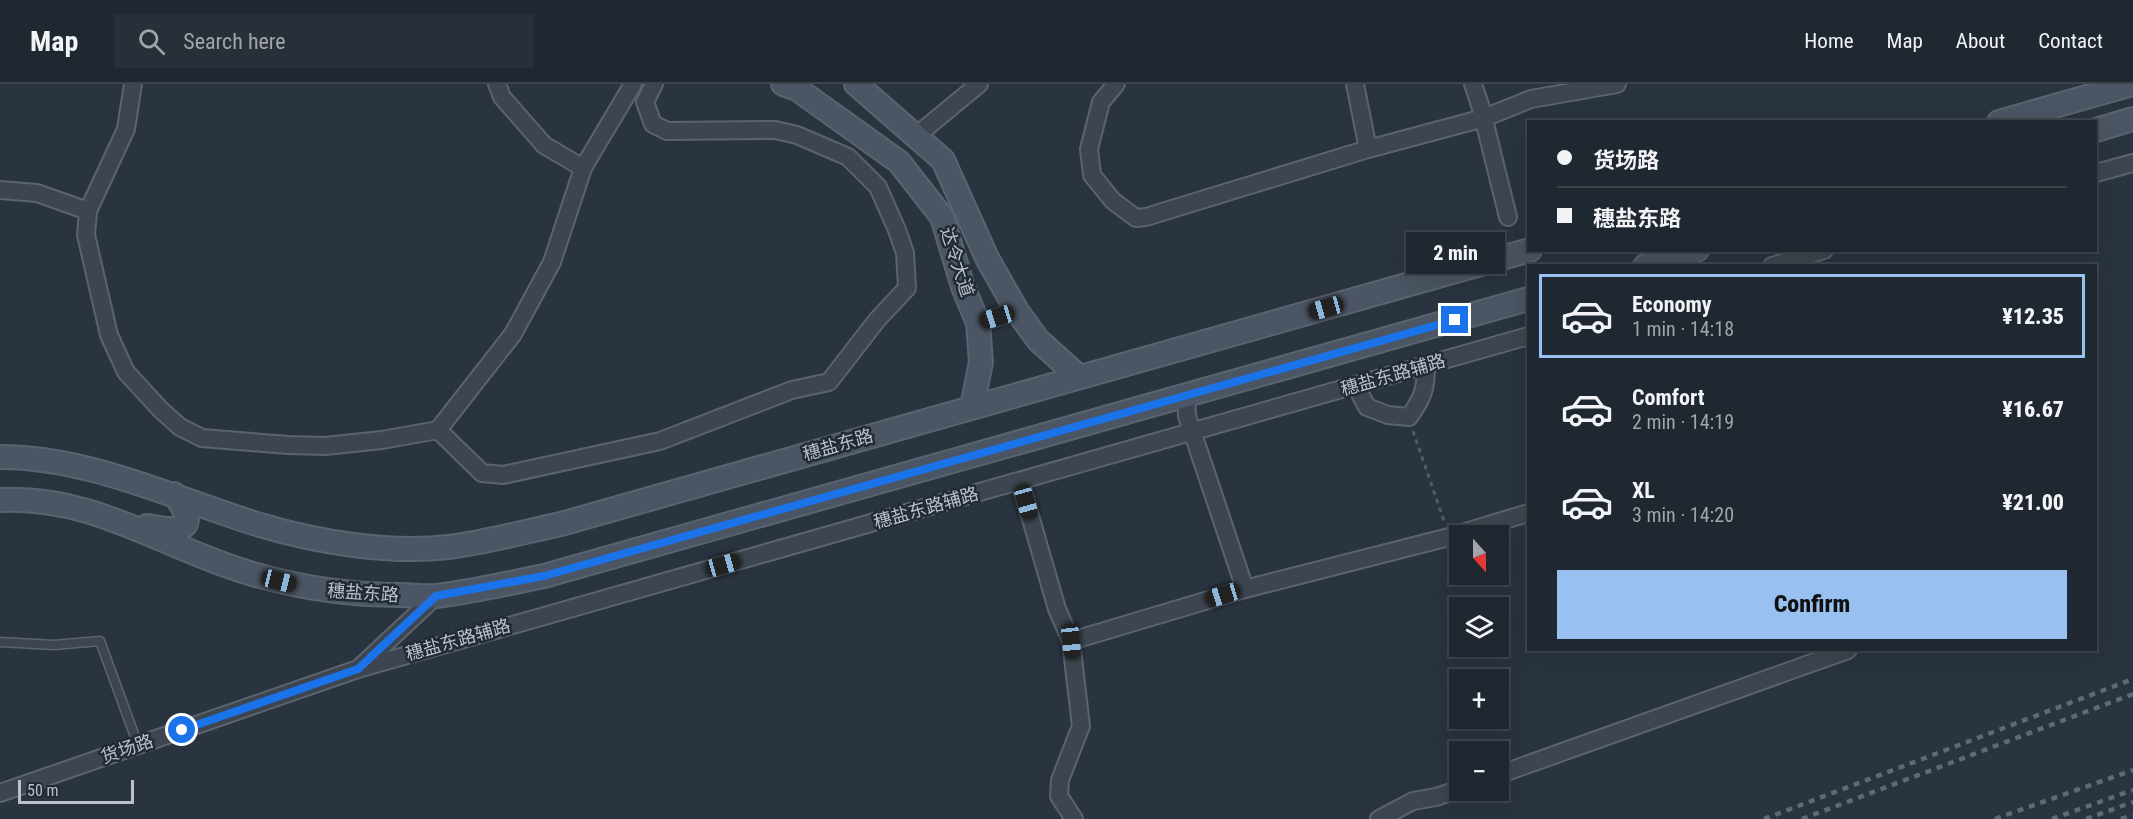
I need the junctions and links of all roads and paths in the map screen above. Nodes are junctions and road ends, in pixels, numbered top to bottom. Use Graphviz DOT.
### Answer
graph roads {
  1 [pos="133,84"];
  2 [pos="497,84"];
  3 [pos="633,84"];
  4 [pos="654,84"];
  5 [pos="783,84"];
  6 [pos="856,84"];
  7 [pos="979,84"];
  8 [pos="1116,84"];
  9 [pos="1355,84"];
  10 [pos="1473,84"];
  11 [pos="1617,84"];
  12 [pos="2132,84"];
  13 [pos="1484,118"];
  14 [pos="2133,119"];
  15 [pos="2006,120"];
  16 [pos="2097,130"];
  17 [pos="916,136"];
  18 [pos="1368,149"];
  19 [pos="2133,163"];
  20 [pos="583,168"];
  21 [pos="2097,173"];
  22 [pos="0,190"];
  23 [pos="88,211"];
  24 [pos="1508,216"];
  25 [pos="1527,251"];
  26 [pos="1690,252"];
  27 [pos="1819,255"];
  28 [pos="1652,264"];
  29 [pos="1781,264"];
  30 [pos="1527,299"];
  31 [pos="1017,311"];
  32 [pos="978,323"];
  33 [pos="1527,336"];
  34 [pos="1426,365"];
  35 [pos="1079,377"];
  36 [pos="1356,386"];
  37 [pos="1186,395"];
  38 [pos="972,407"];
  39 [pos="1409,417"];
  40 [pos="438,430"];
  41 [pos="1192,432"];
  42 [pos="0,457"];
  43 [pos="1020,481"];
  44 [pos="174,494"];
  45 [pos="0,500"];
  46 [pos="1527,513"];
  47 [pos="119,520"];
  48 [pos="1488,525"];
  49 [pos="1449,537"];
  50 [pos="1245,589"];
  51 [pos="436,596"];
  52 [pos="1071,641"];
  53 [pos="0,642"];
  54 [pos="1845,651"];
  55 [pos="358,669"];
  56 [pos="138,745"];
  57 [pos="1509,771"];
  58 [pos="0,793"];
  59 [pos="1449,793"];
  60 [pos="1074,819"];
  61 [pos="1379,819"];
  1 -- 23 [label="street"];
  2 -- 20 [label="street"];
  3 -- 20 [label="street"];
  4 -- 40 [label="street"];
  5 -- 32 [label="main road, 达令大道"];
  6 -- 17 [label="main road, 达令大道"];
  7 -- 17 [label="street"];
  8 -- 18 [label="street"];
  9 -- 18 [label="street"];
  10 -- 13 [label="street"];
  11 -- 13 [label="street"];
  12 -- 15 [label="main road"];
  13 -- 18 [label="street"];
  13 -- 24 [label="street"];
  14 -- 16 [label="main road"];
  17 -- 31 [label="main road, 达令大道"];
  19 -- 21 [label="street"];
  20 -- 40 [label="street"];
  22 -- 23 [label="street"];
  23 -- 40 [label="street"];
  25 -- 35 [label="main road, 穗盐东路"];
  26 -- 28 [label="main road"];
  27 -- 29 [label="street"];
  30 -- 37 [label="main road, 穗盐东路"];
  31 -- 32 [label="street"];
  31 -- 35 [label="main road, 达令大道"];
  32 -- 38 [label="main road, 达令大道"];
  33 -- 34 [label="street, 穗盐东路辅路"];
  34 -- 36 [label="street, 穗盐东路辅路"];
  34 -- 39 [label="street"];
  35 -- 38 [label="main road, 穗盐东路"];
  36 -- 39 [label="street"];
  36 -- 41 [label="street, 穗盐东路辅路"];
  37 -- 41 [label="street"];
  37 -- 51 [label="main road, 穗盐东路"];
  38 -- 44 [label="main road, 穗盐东路"];
  39 -- 49 [label="path"];
  41 -- 43 [label="street, 穗盐东路辅路"];
  41 -- 50 [label="street"];
  42 -- 44 [label="main road, 穗盐东路"];
  43 -- 52 [label="street"];
  43 -- 55 [label="street, 穗盐东路辅路"];
  44 -- 47 [label="main road"];
  45 -- 47 [label="main road, 穗盐东路"];
  46 -- 48 [label="street"];
  47 -- 51 [label="main road, 穗盐东路"];
  49 -- 50 [label="street"];
  50 -- 52 [label="street"];
  51 -- 55 [label="street, 货场路"];
  52 -- 60 [label="street"];
  53 -- 56 [label="lane"];
  54 -- 57 [label="street"];
  55 -- 56 [label="street, 货场路"];
  56 -- 58 [label="street, 货场路"];
  59 -- 61 [label="street"];
}
